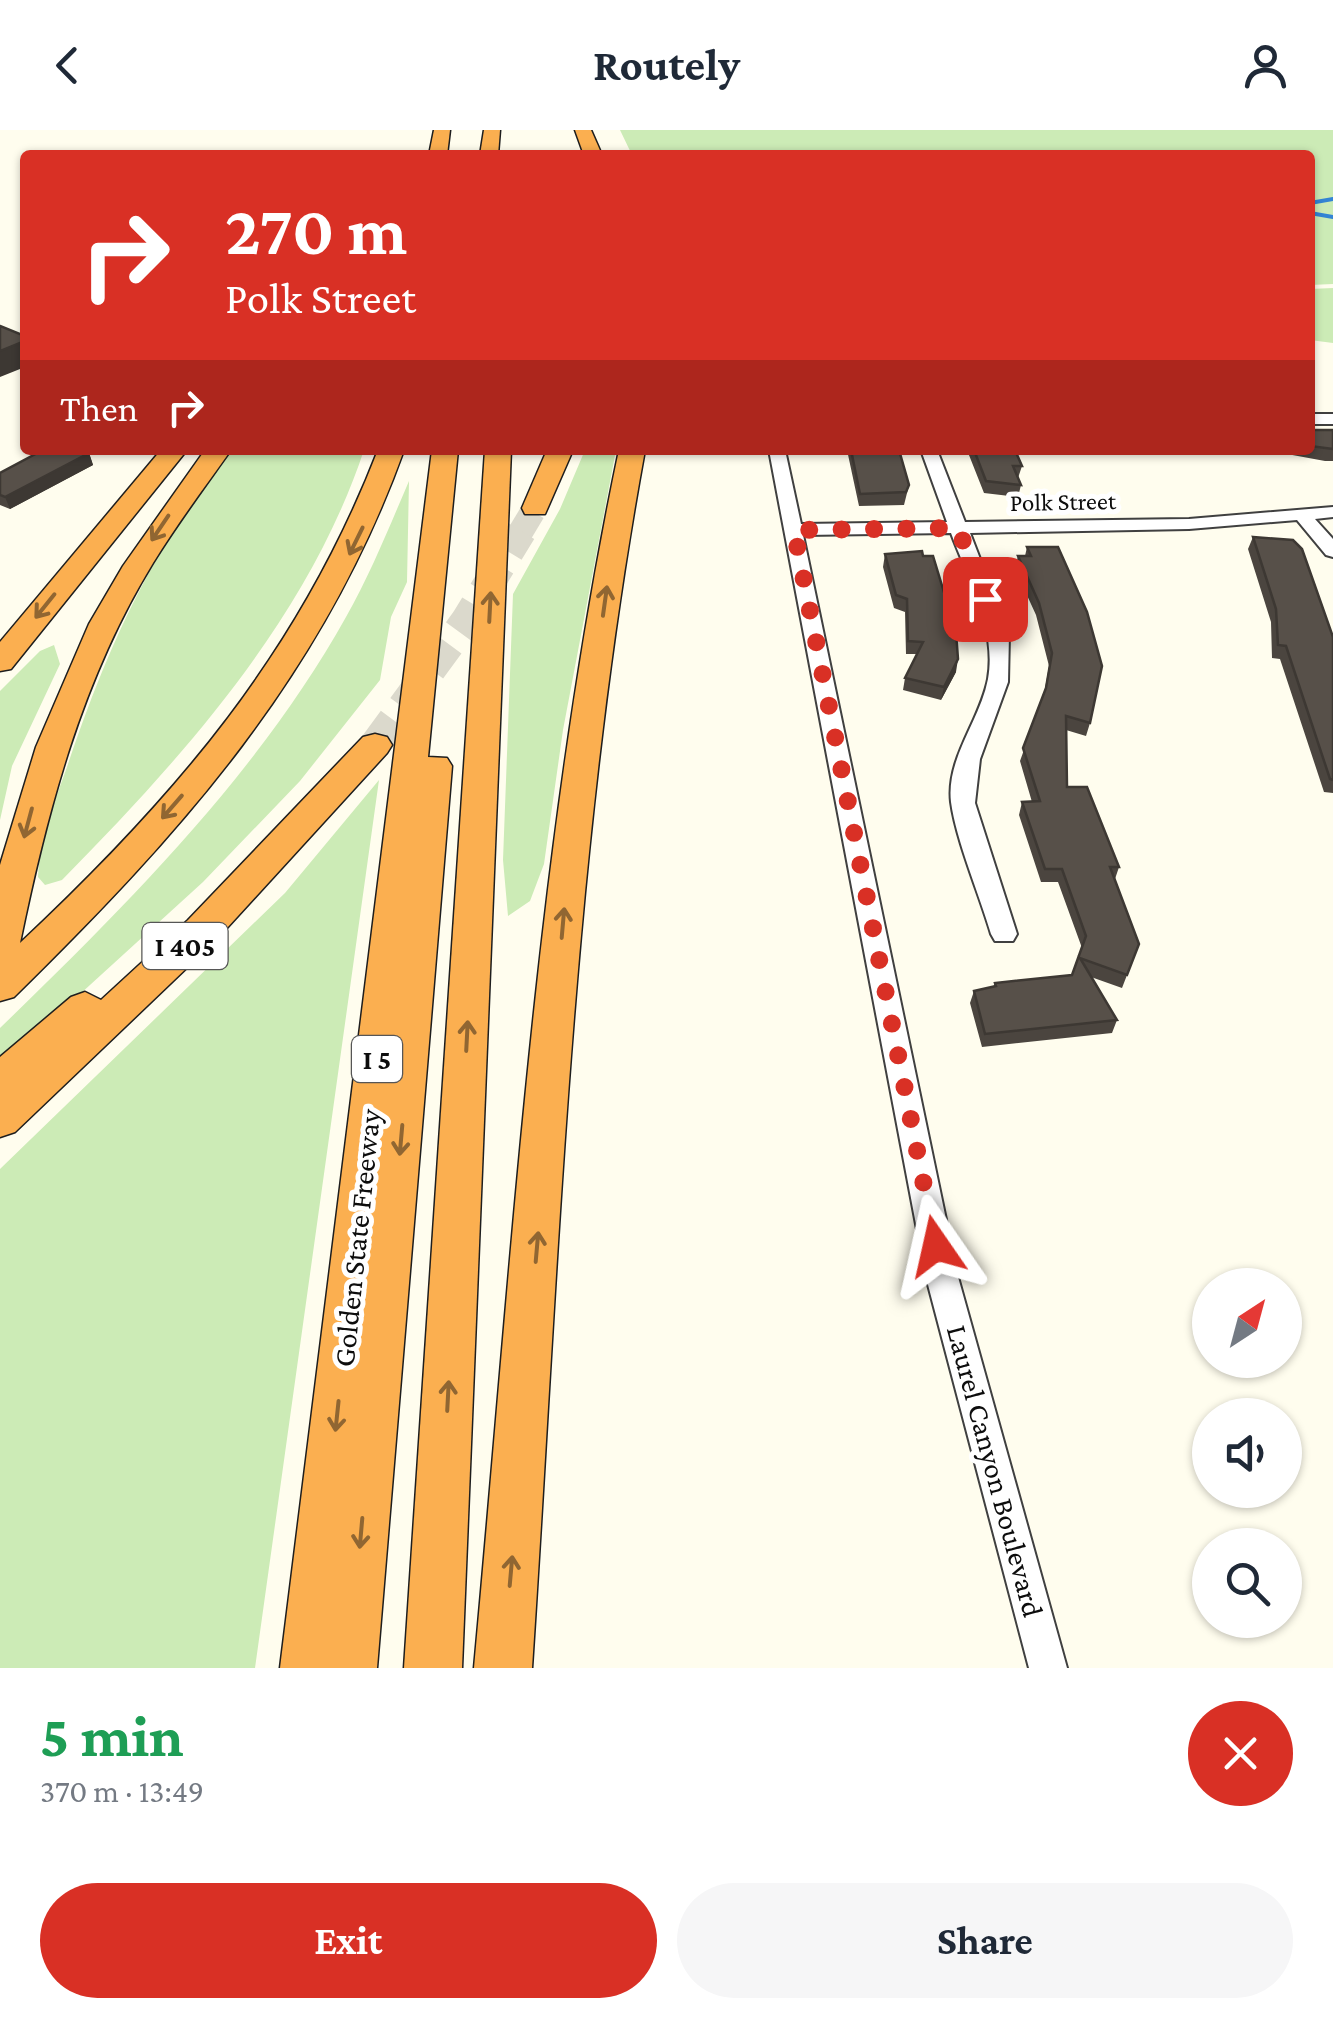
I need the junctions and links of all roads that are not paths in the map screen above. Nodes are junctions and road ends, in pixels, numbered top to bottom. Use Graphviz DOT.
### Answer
graph roads {
  1 [pos="170,455"];
  2 [pos="214,455"];
  3 [pos="389,455"];
  4 [pos="444,455"];
  5 [pos="463,455"];
  6 [pos="476,455"];
  7 [pos="498,455"];
  8 [pos="558,455"];
  9 [pos="631,455"];
  10 [pos="778,455"];
  11 [pos="932,455"];
  12 [pos="535,508"];
  13 [pos="1333,512"];
  14 [pos="1302,515"];
  15 [pos="958,528"];
  16 [pos="794,530"];
  17 [pos="494,536"];
  18 [pos="1333,551"];
  19 [pos="0,662"];
  20 [pos="1004,934"];
  21 [pos="0,948"];
  22 [pos="0,986"];
  23 [pos="0,1082"];
  24 [pos="0,1118"];
  25 [pos="308,1668"];
  26 [pos="348,1668"];
  27 [pos="434,1668"];
  28 [pos="503,1668"];
  29 [pos="1048,1668"];
  1 -- 19 [label="highway, one-way"];
  2 -- 21 [label="highway, one-way"];
  3 -- 22 [label="highway, one-way"];
  4 -- 25 [label="highway, Golden State Freeway / I 5, one-way"];
  5 -- 26 [label="highway, one-way"];
  6 -- 17 [label="highway"];
  7 -- 17 [label="highway"];
  8 -- 12 [label="highway"];
  28 -- 9 [label="highway, one-way"];
  10 -- 16 [label="street, Laurel Canyon Boulevard"];
  11 -- 15 [label="street"];
  13 -- 14 [label="street, Polk Street"];
  14 -- 15 [label="street, Polk Street"];
  14 -- 18 [label="street"];
  15 -- 16 [label="street, Polk Street"];
  15 -- 20 [label="street"];
  16 -- 29 [label="street, Laurel Canyon Boulevard"];
  27 -- 17 [label="highway, one-way"];
  23 -- 24 [label="highway, I 405"];
}
